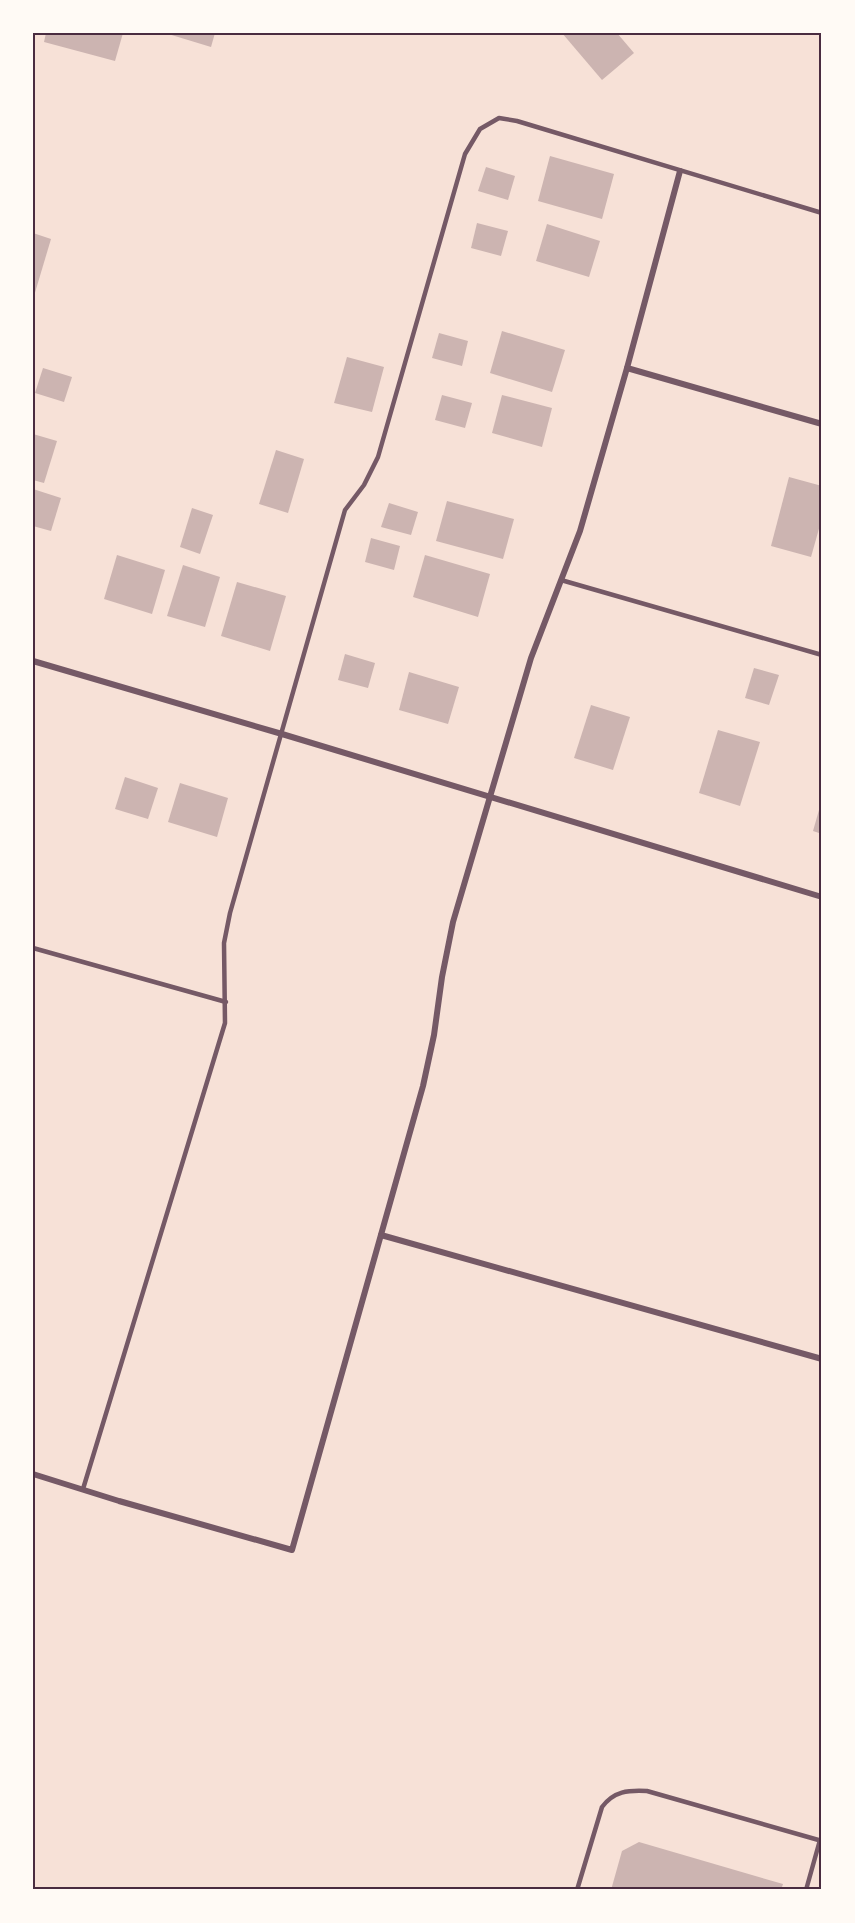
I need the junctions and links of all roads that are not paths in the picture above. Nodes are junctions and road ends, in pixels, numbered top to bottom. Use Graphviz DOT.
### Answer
graph roads {
  1 [pos="680,171"];
  2 [pos="822,213"];
  3 [pos="627,368"];
  4 [pos="822,424"];
  5 [pos="561,580"];
  6 [pos="822,655"];
  7 [pos="33,661"];
  8 [pos="282,734"];
  9 [pos="491,796"];
  10 [pos="822,897"];
  11 [pos="33,948"];
  12 [pos="226,1002"];
  13 [pos="381,1235"];
  14 [pos="822,1359"];
  15 [pos="33,1473"];
  16 [pos="83,1489"];
  17 [pos="821,1840"];
  18 [pos="577,1890"];
  19 [pos="806,1890"];
  1 -- 2 [label="lane"];
  1 -- 3 [label="street"];
  1 -- 8 [label="lane"];
  3 -- 4 [label="street"];
  3 -- 5 [label="street"];
  5 -- 6 [label="lane"];
  5 -- 9 [label="street"];
  7 -- 8 [label="street"];
  8 -- 9 [label="street"];
  8 -- 12 [label="lane"];
  9 -- 10 [label="street"];
  9 -- 13 [label="street"];
  11 -- 12 [label="lane"];
  12 -- 16 [label="lane"];
  13 -- 14 [label="street"];
  13 -- 16 [label="street"];
  15 -- 16 [label="street"];
  17 -- 18 [label="lane"];
  17 -- 19 [label="lane"];
}
